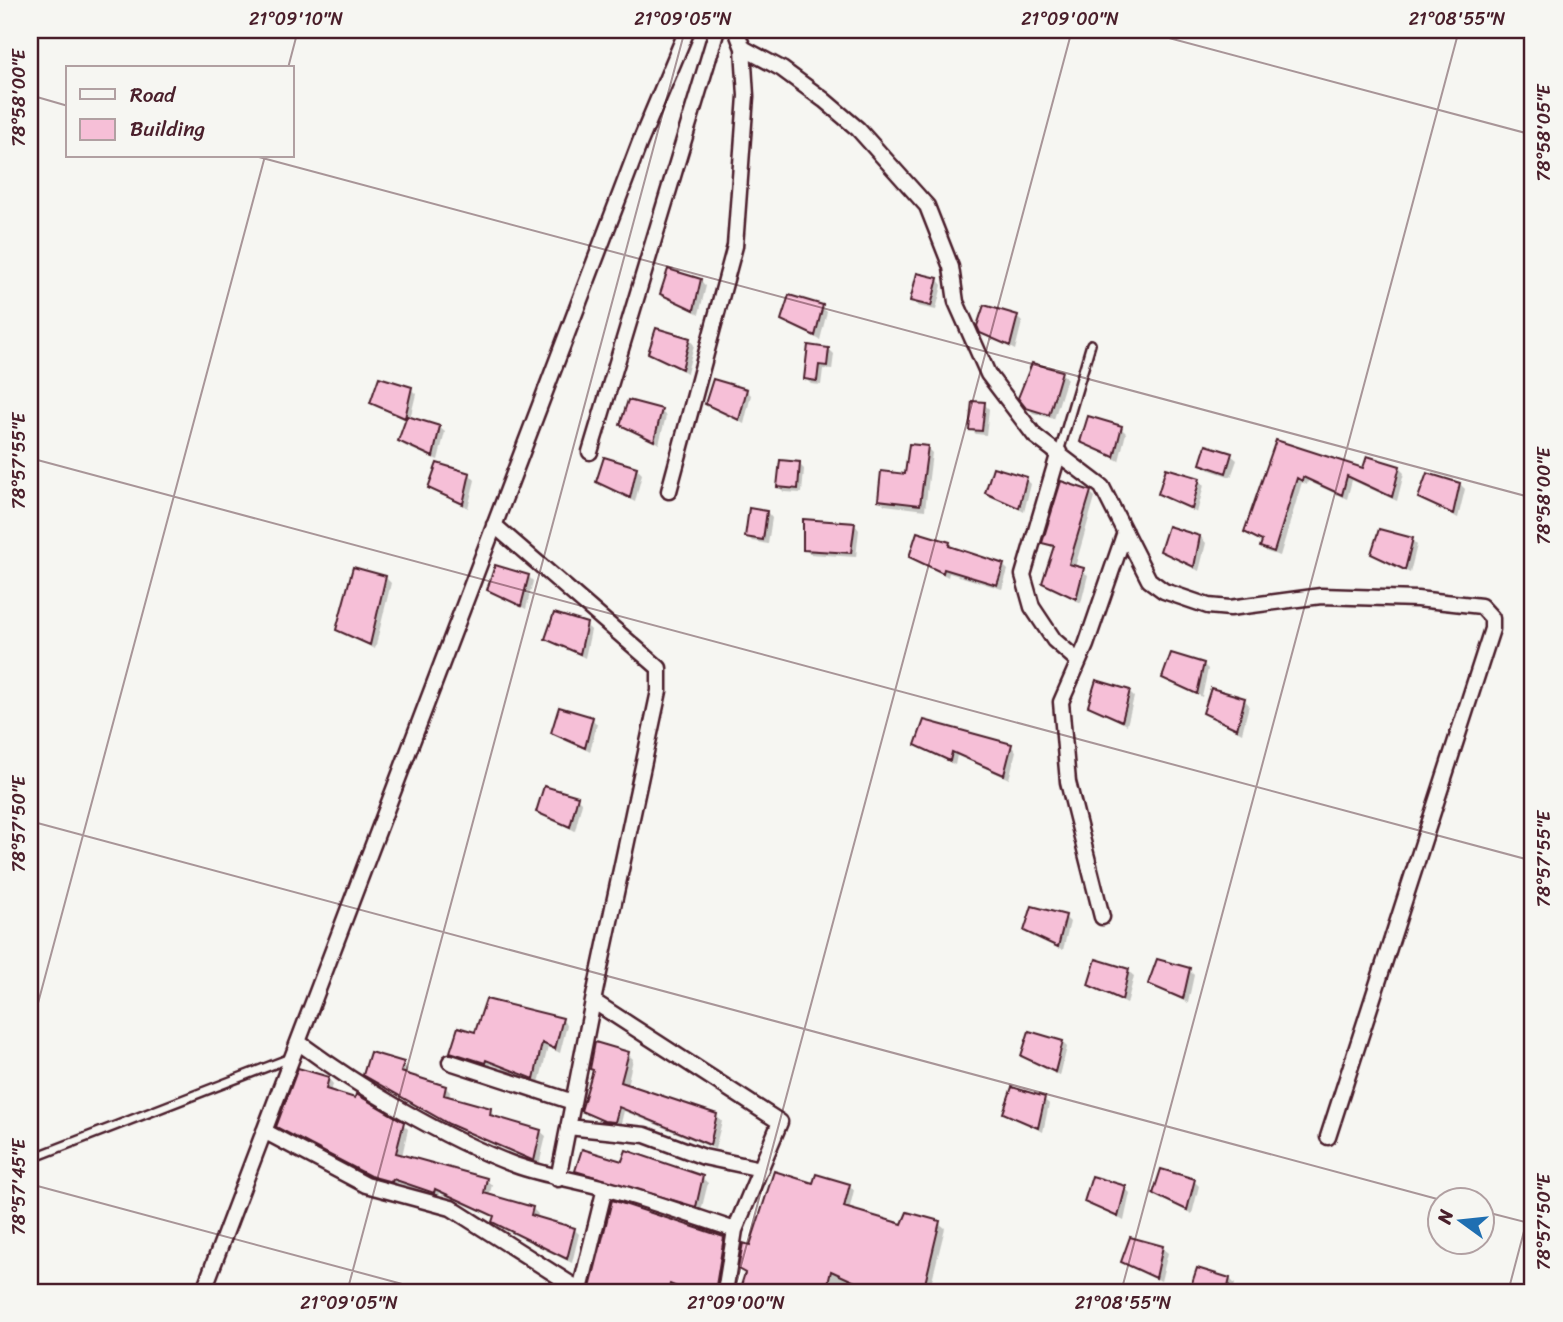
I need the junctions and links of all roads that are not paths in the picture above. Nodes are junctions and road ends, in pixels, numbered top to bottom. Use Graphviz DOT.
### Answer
graph roads {
  1 [pos="687,30"];
  2 [pos="717,30"];
  3 [pos="736,30"];
  4 [pos="743,48"];
  5 [pos="1091,344"];
  6 [pos="590,452"];
  7 [pos="1059,452"];
  8 [pos="669,491"];
  9 [pos="494,525"];
  10 [pos="1125,532"];
  11 [pos="1078,660"];
  12 [pos="1102,917"];
  13 [pos="593,1001"];
  14 [pos="298,1042"];
  15 [pos="292,1057"];
  16 [pos="450,1062"];
  17 [pos="573,1102"];
  18 [pos="568,1127"];
  19 [pos="264,1131"];
  20 [pos="1328,1137"];
  21 [pos="30,1159"];
  22 [pos="761,1169"];
  23 [pos="558,1179"];
  24 [pos="606,1188"];
  25 [pos="735,1230"];
  26 [pos="30,1279"];
  27 [pos="33,1292"];
  28 [pos="203,1292"];
  29 [pos="725,1292"];
  1 -- 9 [label="street"];
  2 -- 6 [label="street"];
  3 -- 4 [label="street"];
  4 -- 7 [label="street"];
  4 -- 8 [label="street"];
  5 -- 7 [label="lane"];
  7 -- 10 [label="street"];
  7 -- 11 [label="street"];
  9 -- 13 [label="street"];
  9 -- 14 [label="street"];
  10 -- 11 [label="street"];
  10 -- 20 [label="street"];
  11 -- 12 [label="street"];
  13 -- 17 [label="street"];
  13 -- 22 [label="street"];
  14 -- 15 [label="street"];
  14 -- 23 [label="street"];
  15 -- 19 [label="street"];
  15 -- 21 [label="lane"];
  16 -- 17 [label="street"];
  17 -- 18 [label="street"];
  18 -- 22 [label="street"];
  18 -- 23 [label="street"];
  19 -- 24 [label="street"];
  19 -- 28 [label="street"];
  22 -- 25 [label="street"];
  23 -- 24 [label="street"];
  24 -- 25 [label="street"];
  25 -- 29 [label="street"];
  26 -- 27 [label="lane"];
}
